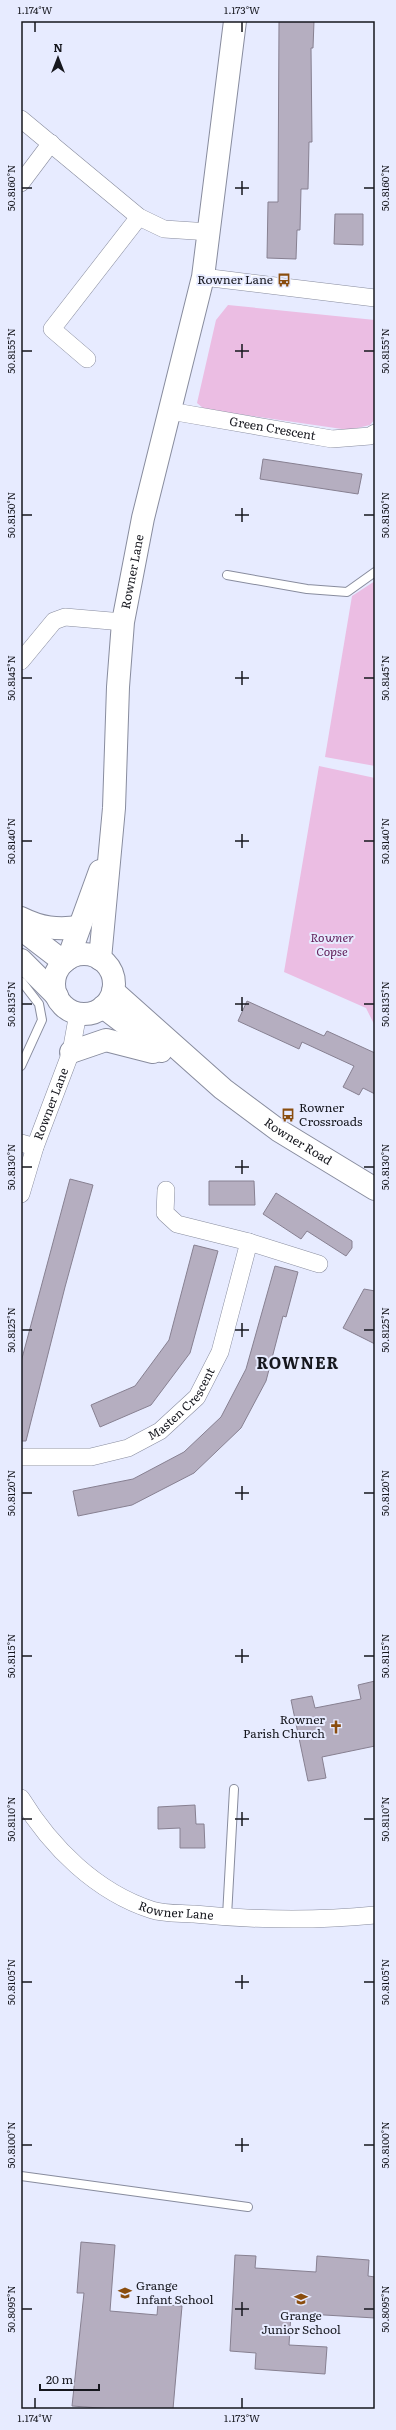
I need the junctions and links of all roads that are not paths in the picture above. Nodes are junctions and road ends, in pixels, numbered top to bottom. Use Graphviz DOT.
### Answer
graph roads {
  1 [pos="235,21"];
  2 [pos="21,119"];
  3 [pos="51,143"];
  4 [pos="21,183"];
  5 [pos="139,217"];
  6 [pos="210,232"];
  7 [pos="203,277"];
  8 [pos="375,298"];
  9 [pos="88,359"];
  10 [pos="170,412"];
  11 [pos="375,433"];
  12 [pos="375,572"];
  13 [pos="227,575"];
  14 [pos="123,622"];
  15 [pos="21,661"];
  16 [pos="110,843"];
  17 [pos="21,918"];
  18 [pos="79,926"];
  19 [pos="21,929"];
  20 [pos="100,959"];
  21 [pos="21,960"];
  22 [pos="66,960"];
  23 [pos="22,982"];
  24 [pos="57,996"];
  25 [pos="108,999"];
  26 [pos="78,1013"];
  27 [pos="71,1052"];
  28 [pos="176,1062"];
  29 [pos="21,1066"];
  30 [pos="223,1089"];
  31 [pos="28,1145"];
  32 [pos="375,1189"];
  33 [pos="166,1190"];
  34 [pos="21,1194"];
  35 [pos="249,1242"];
  36 [pos="319,1264"];
  37 [pos="21,1457"];
  38 [pos="234,1789"];
  39 [pos="21,1798"];
  40 [pos="375,1915"];
  41 [pos="227,1916"];
  42 [pos="21,2176"];
  43 [pos="248,2207"];
  1 -- 6 [label="street, Rowner Lane"];
  2 -- 3 [label="street"];
  3 -- 4 [label="street"];
  3 -- 5 [label="street"];
  5 -- 6 [label="street"];
  5 -- 9 [label="street"];
  6 -- 7 [label="street, Rowner Lane"];
  7 -- 8 [label="street"];
  7 -- 10 [label="street, Rowner Lane"];
  10 -- 11 [label="street, Green Crescent"];
  10 -- 14 [label="street, Rowner Lane"];
  12 -- 13 [label="lane"];
  14 -- 15 [label="street"];
  14 -- 16 [label="street, Rowner Lane"];
  16 -- 18 [label="street, Rowner Lane"];
  16 -- 20 [label="street, Rowner Lane"];
  17 -- 18 [label="street"];
  18 -- 22 [label="street, Rowner Lane"];
  19 -- 22 [label="street"];
  20 -- 22 [label="street"];
  20 -- 25 [label="street"];
  21 -- 24 [label="street"];
  22 -- 24 [label="street"];
  23 -- 29 [label="lane"];
  24 -- 26 [label="street"];
  25 -- 26 [label="street"];
  25 -- 28 [label="street, Rowner Road"];
  25 -- 30 [label="street, Rowner Road"];
  26 -- 27 [label="street, Rowner Lane"];
  27 -- 28 [label="street"];
  27 -- 31 [label="street, Rowner Lane"];
  28 -- 30 [label="street, Rowner Road"];
  30 -- 32 [label="street, Rowner Road"];
  31 -- 34 [label="street, Rowner Lane"];
  33 -- 35 [label="street"];
  35 -- 36 [label="street"];
  35 -- 37 [label="street, Masten Crescent"];
  38 -- 41 [label="lane"];
  39 -- 41 [label="street, Rowner Lane"];
  40 -- 41 [label="street, Rowner Lane"];
  42 -- 43 [label="lane"];
}
